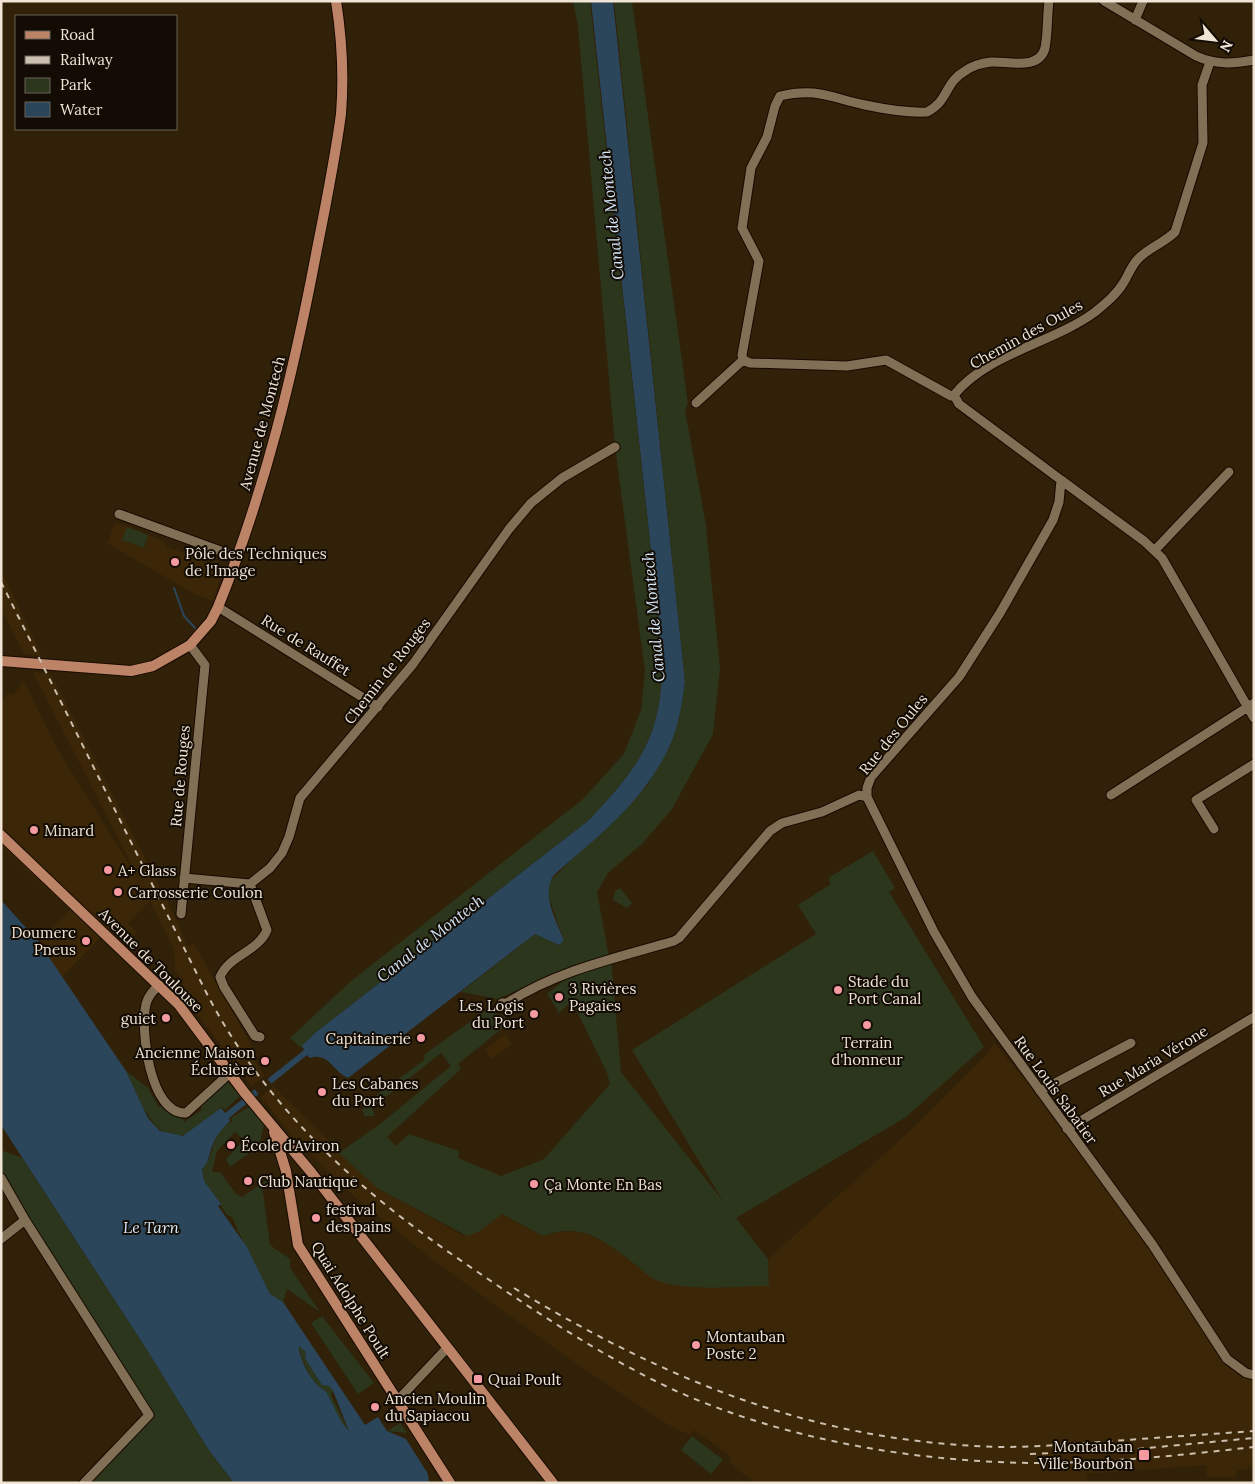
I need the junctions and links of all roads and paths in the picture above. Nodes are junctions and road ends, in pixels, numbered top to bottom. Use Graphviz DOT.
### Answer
graph roads {
  1 [pos="336,1"];
  2 [pos="1049,1"];
  3 [pos="1104,1"];
  4 [pos="1143,1"];
  5 [pos="1136,20"];
  6 [pos="1254,60"];
  7 [pos="1210,62"];
  8 [pos="743,360"];
  9 [pos="954,395"];
  10 [pos="696,403"];
  11 [pos="616,447"];
  12 [pos="1229,472"];
  13 [pos="1061,480"];
  14 [pos="119,514"];
  15 [pos="1155,550"];
  16 [pos="237,557"];
  17 [pos="218,607"];
  18 [pos="190,645"];
  19 [pos="1,661"];
  20 [pos="1250,705"];
  21 [pos="378,706"];
  22 [pos="1254,718"];
  23 [pos="1254,764"];
  24 [pos="1111,795"];
  25 [pos="867,797"];
  26 [pos="1214,829"];
  27 [pos="1,835"];
  28 [pos="184,878"];
  29 [pos="250,884"];
  30 [pos="180,914"];
  31 [pos="159,985"];
  32 [pos="502,1003"];
  33 [pos="1254,1017"];
  34 [pos="260,1037"];
  35 [pos="1131,1044"];
  36 [pos="230,1073"];
  37 [pos="1040,1092"];
  38 [pos="268,1118"];
  39 [pos="1067,1129"];
  40 [pos="311,1172"];
  41 [pos="286,1177"];
  42 [pos="1,1178"];
  43 [pos="25,1220"];
  44 [pos="1,1239"];
  45 [pos="447,1348"];
  46 [pos="1254,1375"];
  47 [pos="397,1401"];
  48 [pos="84,1483"];
  49 [pos="450,1483"];
  50 [pos="553,1483"];
  1 -- 16 [label="main road, Avenue de Montech"];
  2 -- 8 [label="street"];
  3 -- 5 [label="street"];
  4 -- 5 [label="street"];
  5 -- 7 [label="street"];
  6 -- 7 [label="street"];
  7 -- 9 [label="street, Chemin des Oules"];
  8 -- 9 [label="street"];
  8 -- 10 [label="street"];
  9 -- 13 [label="street"];
  11 -- 21 [label="street, Chemin de Rouges"];
  12 -- 15 [label="street"];
  13 -- 15 [label="street"];
  13 -- 25 [label="street, Rue des Oules"];
  14 -- 16 [label="street"];
  15 -- 20 [label="street"];
  16 -- 17 [label="main road, Avenue de Montech"];
  17 -- 18 [label="main road, Avenue de Montech"];
  17 -- 21 [label="street, Rue de Rauffet"];
  18 -- 19 [label="main road, Avenue de Montech"];
  18 -- 28 [label="street, Rue de Rouges"];
  20 -- 22 [label="street"];
  20 -- 24 [label="street"];
  21 -- 29 [label="street, Chemin de Rouges"];
  23 -- 26 [label="street"];
  25 -- 32 [label="street, Rue des Oules"];
  25 -- 37 [label="street, Rue Louis Sabatier"];
  27 -- 31 [label="main road, Avenue de Toulouse"];
  28 -- 29 [label="street"];
  28 -- 30 [label="street, Rue de Rouges"];
  29 -- 34 [label="street"];
  31 -- 36 [label="main road, Avenue de Toulouse"];
  31 -- 36 [label="street"];
  33 -- 39 [label="street, Rue Maria Vérone"];
  35 -- 37 [label="street"];
  36 -- 38 [label="main road, Avenue de Toulouse"];
  37 -- 39 [label="street, Rue Louis Sabatier"];
  38 -- 40 [label="main road, Avenue de Toulouse"];
  38 -- 41 [label="main road, Quai Adolphe Poult"];
  39 -- 46 [label="street, Rue Louis Sabatier"];
  40 -- 41 [label="main road"];
  40 -- 45 [label="main road, Avenue de Toulouse"];
  41 -- 47 [label="main road, Quai Adolphe Poult"];
  42 -- 43 [label="street"];
  43 -- 44 [label="street"];
  43 -- 48 [label="street"];
  45 -- 47 [label="street"];
  45 -- 50 [label="main road, Avenue de Toulouse"];
  47 -- 49 [label="main road, Quai Adolphe Poult"];
}
